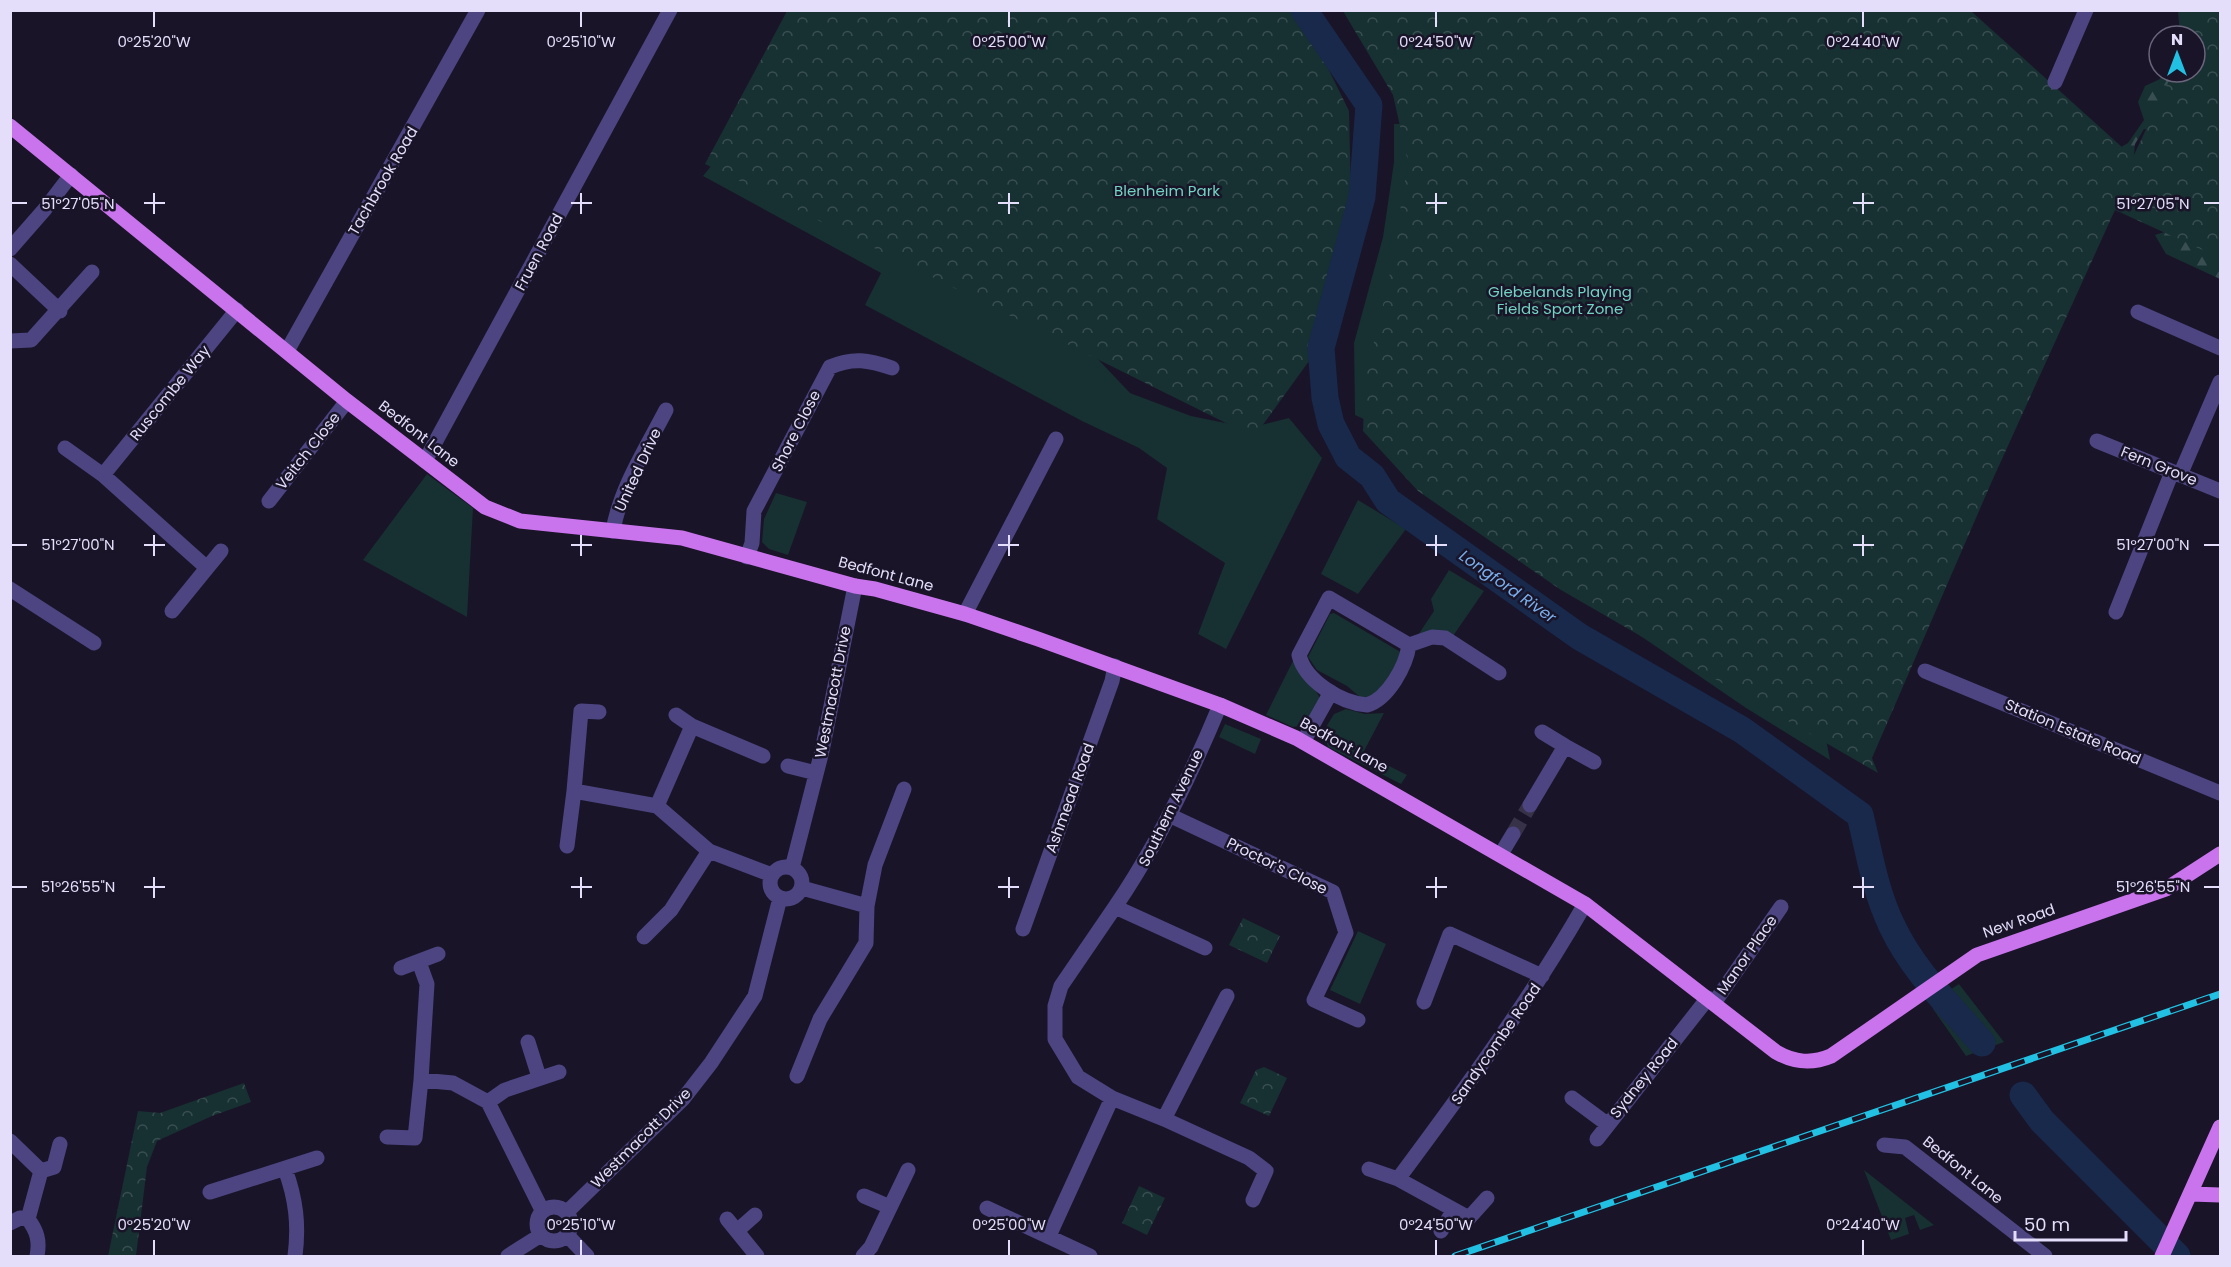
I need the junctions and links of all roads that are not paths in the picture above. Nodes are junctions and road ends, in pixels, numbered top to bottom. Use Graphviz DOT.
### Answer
graph roads {
  1 [pos="478,10"];
  2 [pos="670,10"];
  3 [pos="2086,10"];
  4 [pos="2055,82"];
  5 [pos="10,126"];
  6 [pos="71,175"];
  7 [pos="10,249"];
  8 [pos="10,264"];
  9 [pos="92,272"];
  10 [pos="237,310"];
  11 [pos="60,311"];
  12 [pos="2138,312"];
  13 [pos="10,341"];
  14 [pos="2220,348"];
  15 [pos="287,351"];
  16 [pos="892,368"];
  17 [pos="2220,382"];
  18 [pos="347,401"];
  19 [pos="666,410"];
  20 [pos="1056,439"];
  21 [pos="2097,441"];
  22 [pos="65,448"];
  23 [pos="424,461"];
  24 [pos="2176,474"];
  25 [pos="103,475"];
  26 [pos="2220,491"];
  27 [pos="269,501"];
  28 [pos="613,531"];
  29 [pos="221,551"];
  30 [pos="747,556"];
  31 [pos="207,568"];
  32 [pos="855,586"];
  33 [pos="10,589"];
  34 [pos="172,611"];
  35 [pos="2116,612"];
  36 [pos="965,614"];
  37 [pos="94,643"];
  38 [pos="1409,645"];
  39 [pos="1115,666"];
  40 [pos="1925,671"];
  41 [pos="1499,673"];
  42 [pos="1331,692"];
  43 [pos="1220,705"];
  44 [pos="599,712"];
  45 [pos="676,715"];
  46 [pos="692,726"];
  47 [pos="1542,732"];
  48 [pos="1303,742"];
  49 [pos="1565,746"];
  50 [pos="763,756"];
  51 [pos="1594,762"];
  52 [pos="788,766"];
  53 [pos="816,774"];
  54 [pos="904,789"];
  55 [pos="574,791"];
  56 [pos="2220,793"];
  57 [pos="1530,805"];
  58 [pos="657,806"];
  59 [pos="1170,815"];
  60 [pos="1513,834"];
  61 [pos="567,846"];
  62 [pos="709,851"];
  63 [pos="1501,854"];
  64 [pos="2220,854"];
  65 [pos="792,868"];
  66 [pos="772,875"];
  67 [pos="802,888"];
  68 [pos="780,898"];
  69 [pos="1586,904"];
  70 [pos="867,906"];
  71 [pos="1115,907"];
  72 [pos="1780,907"];
  73 [pos="1023,929"];
  74 [pos="644,937"];
  75 [pos="1205,948"];
  76 [pos="438,954"];
  77 [pos="419,962"];
  78 [pos="401,968"];
  79 [pos="1542,976"];
  80 [pos="1227,996"];
  81 [pos="1711,1000"];
  82 [pos="1424,1002"];
  83 [pos="1358,1020"];
  84 [pos="528,1042"];
  85 [pos="1776,1052"];
  86 [pos="559,1072"];
  87 [pos="797,1076"];
  88 [pos="539,1077"];
  89 [pos="421,1080"];
  90 [pos="1112,1098"];
  91 [pos="1572,1098"];
  92 [pos="488,1102"];
  93 [pos="1164,1119"];
  94 [pos="1607,1124"];
  95 [pos="2220,1127"];
  96 [pos="387,1137"];
  97 [pos="1597,1139"];
  98 [pos="10,1141"];
  99 [pos="60,1144"];
  100 [pos="1884,1144"];
  101 [pos="317,1158"];
  102 [pos="285,1169"];
  103 [pos="1369,1169"];
  104 [pos="908,1170"];
  105 [pos="41,1171"];
  106 [pos="1398,1179"];
  107 [pos="210,1192"];
  108 [pos="2191,1194"];
  109 [pos="2220,1195"];
  110 [pos="864,1196"];
  111 [pos="1488,1198"];
  112 [pos="1254,1200"];
  113 [pos="890,1207"];
  114 [pos="987,1208"];
  115 [pos="542,1210"];
  116 [pos="1453,1210"];
  117 [pos="567,1212"];
  118 [pos="755,1215"];
  119 [pos="28,1219"];
  120 [pos="727,1219"];
  121 [pos="10,1223"];
  122 [pos="738,1230"];
  123 [pos="1441,1231"];
  124 [pos="541,1235"];
  125 [pos="567,1235"];
  126 [pos="1049,1236"];
  127 [pos="37,1257"];
  128 [pos="295,1257"];
  129 [pos="508,1257"];
  130 [pos="587,1257"];
  131 [pos="757,1257"];
  132 [pos="863,1257"];
  133 [pos="1090,1257"];
  134 [pos="2045,1257"];
  135 [pos="2162,1257"];
  1 -- 15 [label="street, Tachbrook Road"];
  2 -- 23 [label="street, Fruen Road"];
  3 -- 4 [label="street"];
  5 -- 6 [label="main road, Bedfont Lane"];
  6 -- 7 [label="street"];
  6 -- 10 [label="main road, Bedfont Lane"];
  8 -- 11 [label="street"];
  9 -- 11 [label="street"];
  10 -- 15 [label="main road, Bedfont Lane"];
  10 -- 25 [label="street, Ruscombe Way"];
  11 -- 13 [label="street"];
  12 -- 14 [label="street"];
  15 -- 18 [label="main road, Bedfont Lane"];
  16 -- 30 [label="street, Shore Close"];
  17 -- 24 [label="street"];
  18 -- 23 [label="main road, Bedfont Lane"];
  18 -- 27 [label="street, Veitch Close"];
  19 -- 28 [label="street, United Drive"];
  20 -- 36 [label="street"];
  21 -- 24 [label="street, Fern Grove"];
  22 -- 25 [label="street"];
  23 -- 28 [label="main road, Bedfont Lane"];
  24 -- 26 [label="street, Fern Grove"];
  24 -- 35 [label="street"];
  25 -- 31 [label="street"];
  28 -- 30 [label="main road, Bedfont Lane"];
  29 -- 31 [label="street"];
  30 -- 32 [label="main road, Bedfont Lane"];
  31 -- 34 [label="street"];
  32 -- 36 [label="main road, Bedfont Lane"];
  32 -- 53 [label="street, Westmacott Drive"];
  33 -- 37 [label="street"];
  36 -- 39 [label="main road, Bedfont Lane"];
  38 -- 41 [label="street"];
  38 -- 42 [label="street"];
  38 -- 42 [label="street"];
  39 -- 43 [label="main road, Bedfont Lane"];
  39 -- 73 [label="street, Ashmead Road"];
  40 -- 56 [label="street, Station Estate Road"];
  42 -- 48 [label="street"];
  43 -- 48 [label="main road, Bedfont Lane"];
  43 -- 59 [label="street, Southern Avenue"];
  44 -- 55 [label="street"];
  45 -- 46 [label="street"];
  46 -- 50 [label="street"];
  46 -- 58 [label="street"];
  47 -- 49 [label="street"];
  48 -- 63 [label="main road, Bedfont Lane"];
  49 -- 51 [label="street"];
  49 -- 57 [label="street"];
  52 -- 53 [label="street"];
  53 -- 65 [label="street, Westmacott Drive"];
  54 -- 70 [label="street"];
  55 -- 58 [label="street"];
  55 -- 61 [label="street"];
  58 -- 62 [label="street"];
  59 -- 71 [label="street, Southern Avenue"];
  59 -- 83 [label="street, Proctor's Close"];
  60 -- 63 [label="street"];
  62 -- 66 [label="street"];
  62 -- 74 [label="street"];
  63 -- 69 [label="main road, Bedfont Lane"];
  64 -- 85 [label="main road, New Road"];
  65 -- 66 [label="street"];
  65 -- 67 [label="street"];
  66 -- 68 [label="street"];
  67 -- 68 [label="street"];
  67 -- 70 [label="street"];
  68 -- 117 [label="street, Westmacott Drive"];
  69 -- 79 [label="street, Sandycombe Road"];
  69 -- 81 [label="main road, Bedfont Lane"];
  70 -- 87 [label="street"];
  71 -- 75 [label="street"];
  71 -- 90 [label="street, Southern Avenue"];
  72 -- 81 [label="street, Manor Place"];
  76 -- 77 [label="street"];
  77 -- 78 [label="street"];
  77 -- 89 [label="street"];
  79 -- 82 [label="street"];
  79 -- 106 [label="street, Sandycombe Road"];
  80 -- 93 [label="street"];
  81 -- 85 [label="main road, Bedfont Lane"];
  81 -- 94 [label="street, Sydney Road"];
  84 -- 88 [label="street"];
  86 -- 88 [label="street"];
  88 -- 92 [label="street"];
  89 -- 92 [label="street"];
  89 -- 96 [label="street"];
  90 -- 93 [label="street, Southern Avenue"];
  90 -- 126 [label="street"];
  91 -- 94 [label="street, Sydney Road"];
  92 -- 115 [label="street"];
  93 -- 112 [label="street, Southern Avenue"];
  94 -- 97 [label="street"];
  95 -- 108 [label="main road"];
  98 -- 105 [label="street"];
  99 -- 105 [label="street"];
  100 -- 134 [label="street, Bedfont Lane"];
  101 -- 102 [label="street"];
  102 -- 107 [label="street"];
  102 -- 128 [label="street"];
  103 -- 106 [label="street"];
  104 -- 113 [label="street"];
  105 -- 119 [label="street"];
  106 -- 116 [label="street"];
  108 -- 109 [label="main road"];
  108 -- 135 [label="main road"];
  110 -- 113 [label="street"];
  111 -- 116 [label="street"];
  113 -- 132 [label="street"];
  114 -- 126 [label="street"];
  115 -- 117 [label="street"];
  115 -- 124 [label="street"];
  116 -- 123 [label="street"];
  117 -- 125 [label="street"];
  118 -- 122 [label="street"];
  119 -- 121 [label="street"];
  119 -- 127 [label="street"];
  120 -- 122 [label="street"];
  122 -- 131 [label="street"];
  124 -- 125 [label="street"];
  124 -- 129 [label="street"];
  125 -- 130 [label="street"];
  126 -- 133 [label="street"];
}
